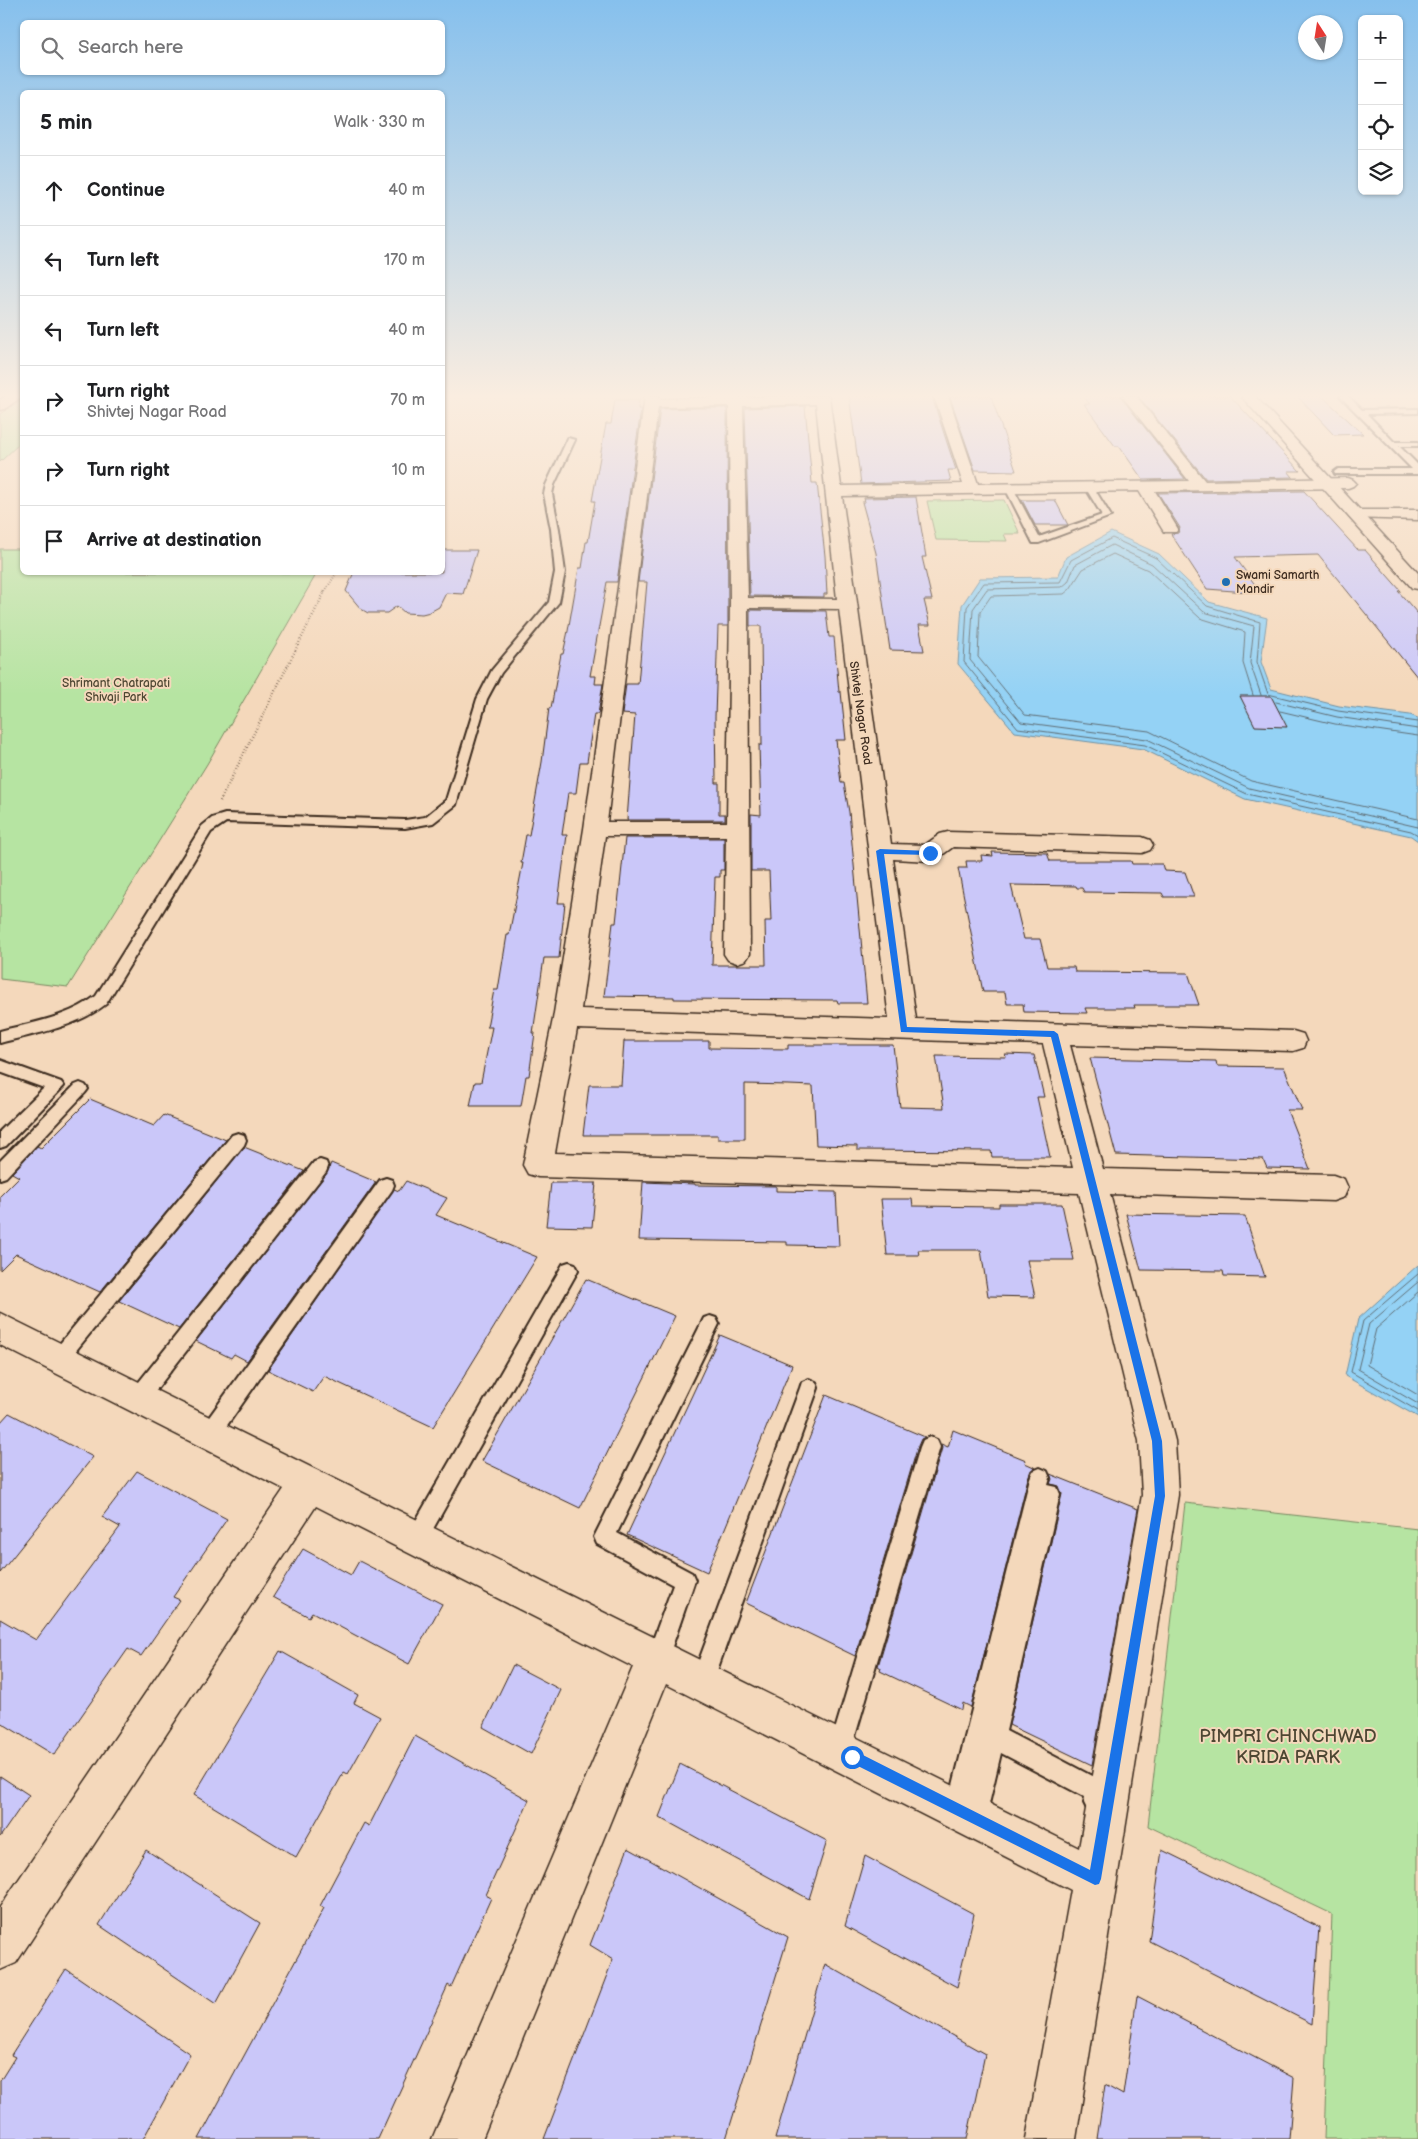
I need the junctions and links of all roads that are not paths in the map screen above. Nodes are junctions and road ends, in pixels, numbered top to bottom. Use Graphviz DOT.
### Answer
graph roads {
  1 [pos="548,496"];
  2 [pos="638,496"];
  3 [pos="737,496"];
  4 [pos="835,496"];
  5 [pos="1013,496"];
  6 [pos="1094,496"];
  7 [pos="1150,496"];
  8 [pos="1352,496"];
  9 [pos="1360,504"];
  10 [pos="1418,514"];
  11 [pos="1378,515"];
  12 [pos="1170,529"];
  13 [pos="1391,530"];
  14 [pos="1418,584"];
  15 [pos="738,603"];
  16 [pos="847,604"];
  17 [pos="595,829"];
  18 [pos="738,829"];
  19 [pos="1142,845"];
  20 [pos="880,851"];
  21 [pos="737,954"];
  22 [pos="566,1019"];
  23 [pos="904,1030"];
  24 [pos="1054,1034"];
  25 [pos="0,1037"];
  26 [pos="1293,1042"];
  27 [pos="0,1066"];
  28 [pos="80,1088"];
  29 [pos="238,1140"];
  30 [pos="0,1141"];
  31 [pos="320,1167"];
  32 [pos="0,1172"];
  33 [pos="1092,1183"];
  34 [pos="386,1185"];
  35 [pos="1333,1188"];
  36 [pos="569,1270"];
  37 [pos="710,1324"];
  38 [pos="5,1340"];
  39 [pos="59,1358"];
  40 [pos="809,1388"];
  41 [pos="138,1398"];
  42 [pos="209,1434"];
  43 [pos="930,1447"];
  44 [pos="309,1484"];
  45 [pos="417,1538"];
  46 [pos="658,1659"];
  47 [pos="702,1682"];
  48 [pos="994,1737"];
  49 [pos="840,1751"];
  50 [pos="966,1814"];
  51 [pos="1089,1876"];
  52 [pos="0,1946"];
  53 [pos="457,2139"];
  54 [pos="1051,2139"];
  1 -- 25 [label="lane"];
  2 -- 17 [label="street"];
  3 -- 15 [label="street"];
  4 -- 16 [label="street, Shivtej Nagar Road"];
  5 -- 6 [label="lane"];
  7 -- 12 [label="street"];
  8 -- 9 [label="street"];
  9 -- 11 [label="street"];
  9 -- 14 [label="street"];
  10 -- 11 [label="street"];
  11 -- 13 [label="street"];
  15 -- 16 [label="street"];
  15 -- 18 [label="street"];
  16 -- 20 [label="street, Shivtej Nagar Road"];
  17 -- 18 [label="street"];
  17 -- 22 [label="street"];
  18 -- 21 [label="street"];
  19 -- 20 [label="street"];
  20 -- 23 [label="street, Shivtej Nagar Road"];
  22 -- 23 [label="street"];
  22 -- 33 [label="street"];
  23 -- 24 [label="street"];
  24 -- 26 [label="street"];
  24 -- 33 [label="street"];
  27 -- 30 [label="lane"];
  28 -- 32 [label="lane"];
  29 -- 39 [label="lane"];
  31 -- 41 [label="lane"];
  33 -- 35 [label="street"];
  33 -- 51 [label="street"];
  34 -- 42 [label="lane"];
  36 -- 45 [label="lane"];
  37 -- 46 [label="lane"];
  38 -- 39 [label="street"];
  39 -- 41 [label="street"];
  40 -- 47 [label="lane"];
  41 -- 42 [label="street"];
  42 -- 44 [label="street"];
  43 -- 49 [label="lane"];
  44 -- 45 [label="street"];
  44 -- 52 [label="street"];
  45 -- 46 [label="street"];
  46 -- 47 [label="street"];
  46 -- 53 [label="street"];
  47 -- 49 [label="street"];
  48 -- 50 [label="lane"];
  48 -- 50 [label="lane"];
  48 -- 51 [label="lane"];
  49 -- 50 [label="street"];
  50 -- 51 [label="street"];
  51 -- 54 [label="street"];
}
